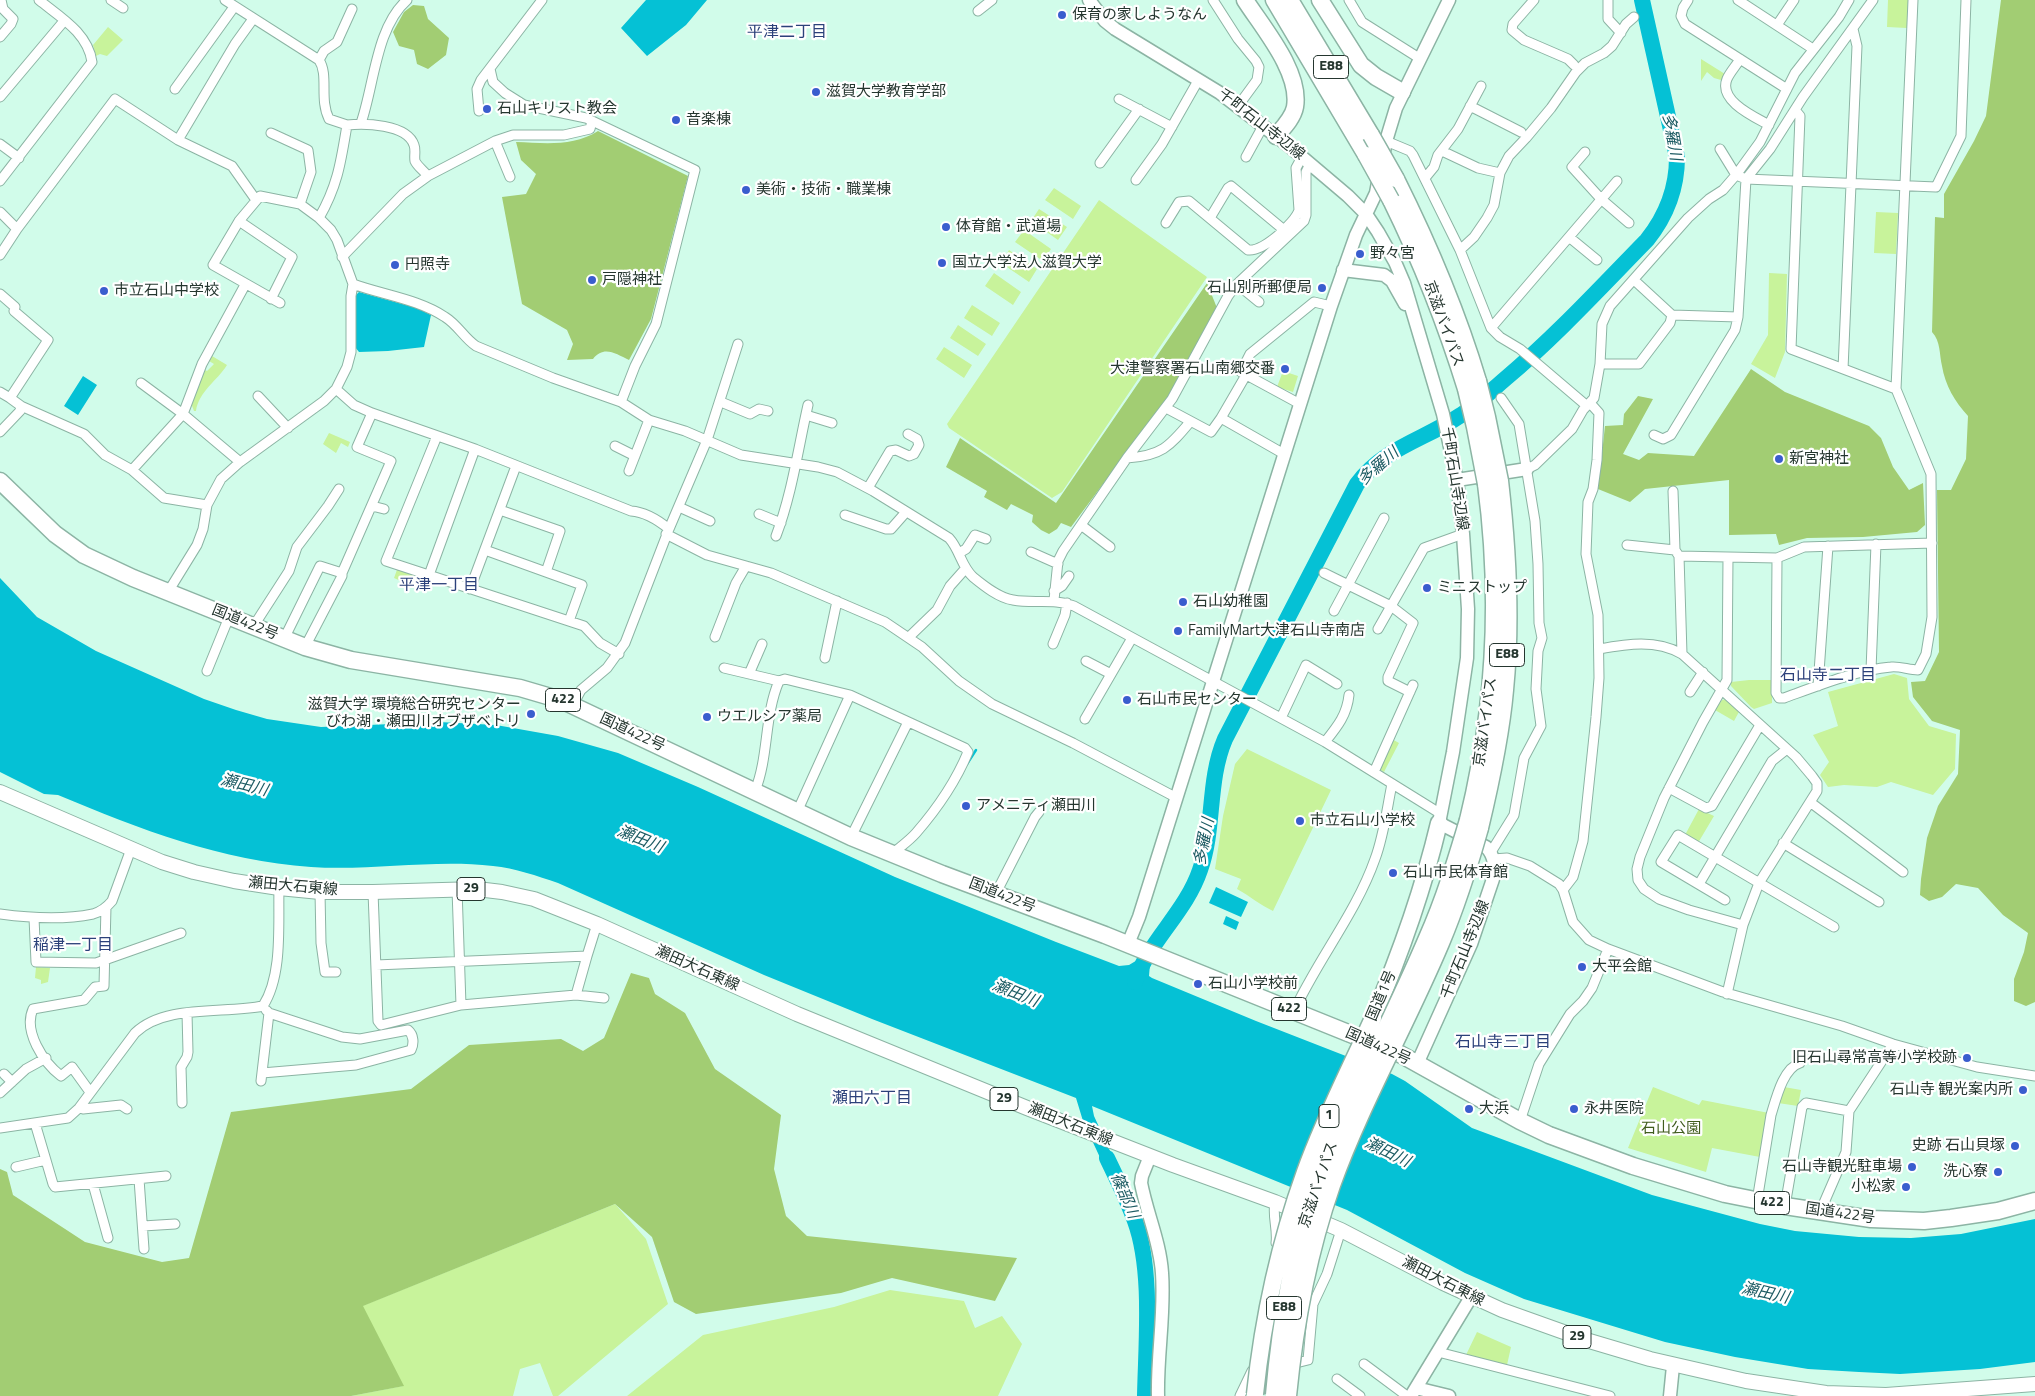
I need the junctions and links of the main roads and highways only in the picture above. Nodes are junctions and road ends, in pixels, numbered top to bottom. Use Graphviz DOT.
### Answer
graph roads {
  1 [pos="1245,0"];
  2 [pos="1274,0"];
  3 [pos="1290,0"];
  4 [pos="1320,0"];
  5 [pos="1402,92"];
  6 [pos="1276,136"];
  7 [pos="1472,385"];
  8 [pos="0,481"];
  9 [pos="0,792"];
  10 [pos="1440,818"];
  11 [pos="1474,824"];
  12 [pos="2035,1202"];
  13 [pos="2035,1384"];
  14 [pos="1919,1394"];
  15 [pos="1250,1395"];
  16 [pos="1874,1395"];
  17 [pos="1274,1396"];
  18 [pos="1288,1396"];
  1 -- 6 [label="highway"];
  2 -- 7 [label="highway, 京滋バイパス / E88, bridge"];
  3 -- 7 [label="highway, 京滋バイパス / E88, bridge"];
  4 -- 5 [label="highway"];
  7 -- 11 [label="highway, 京滋バイパス / E88, bridge"];
  8 -- 12 [label="highway, 国道422号 / 422"];
  9 -- 16 [label="main road, 瀬田大石東線 / 29"];
  10 -- 15 [label="highway, 国道1号 / 1, bridge"];
  11 -- 17 [label="highway, 京滋バイパス / E88, bridge"];
  11 -- 18 [label="highway, 京滋バイパス / E88, bridge"];
  13 -- 14 [label="main road, 瀬田大石東線 / 29"];
  14 -- 16 [label="main road, 瀬田大石東線 / 29"];
}
